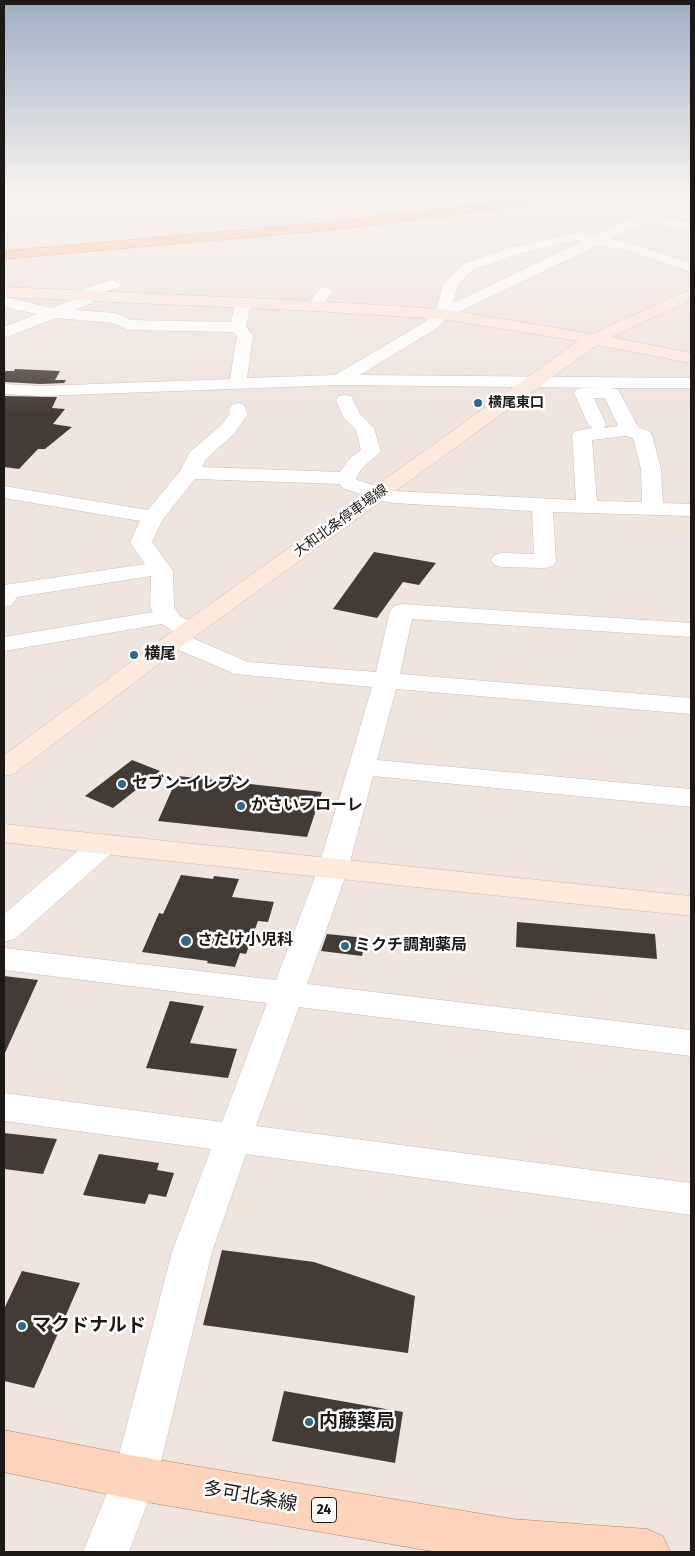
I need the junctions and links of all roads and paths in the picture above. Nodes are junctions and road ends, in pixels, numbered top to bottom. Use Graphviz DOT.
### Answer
graph roads {
  1 [pos="469,267"];
  2 [pos="544,267"];
  3 [pos="112,285"];
  4 [pos="325,292"];
  5 [pos="691,294"];
  6 [pos="87,296"];
  7 [pos="6,297"];
  8 [pos="243,303"];
  9 [pos="314,306"];
  10 [pos="55,313"];
  11 [pos="445,313"];
  12 [pos="238,327"];
  13 [pos="4,333"];
  14 [pos="594,339"];
  15 [pos="691,358"];
  16 [pos="339,380"];
  17 [pos="238,381"];
  18 [pos="531,382"];
  19 [pos="691,383"];
  20 [pos="4,389"];
  21 [pos="345,400"];
  22 [pos="238,409"];
  23 [pos="597,424"];
  24 [pos="630,431"];
  25 [pos="189,473"];
  26 [pos="346,478"];
  27 [pos="4,492"];
  28 [pos="378,494"];
  29 [pos="542,505"];
  30 [pos="587,506"];
  31 [pos="653,510"];
  32 [pos="691,510"];
  33 [pos="153,517"];
  34 [pos="502,560"];
  35 [pos="160,568"];
  36 [pos="6,589"];
  37 [pos="169,616"];
  38 [pos="691,630"];
  39 [pos="183,635"];
  40 [pos="4,644"];
  41 [pos="386,681"];
  42 [pos="691,706"];
  43 [pos="362,767"];
  44 [pos="4,768"];
  45 [pos="691,798"];
  46 [pos="4,833"];
  47 [pos="103,845"];
  48 [pos="333,869"];
  49 [pos="691,906"];
  50 [pos="4,931"];
  51 [pos="4,959"];
  52 [pos="288,992"];
  53 [pos="691,1043"];
  54 [pos="4,1107"];
  55 [pos="234,1139"];
  56 [pos="691,1198"];
  57 [pos="4,1451"];
  58 [pos="135,1478"];
  59 [pos="106,1552"];
  60 [pos="647,1552"];
  1 -- 11 [label="street"];
  2 -- 11 [label="street"];
  3 -- 6 [label="street"];
  4 -- 9 [label="street"];
  5 -- 14 [label="street, 大和北条停車場線"];
  6 -- 7 [label="street"];
  6 -- 8 [label="street"];
  6 -- 10 [label="street"];
  7 -- 10 [label="street"];
  8 -- 9 [label="street"];
  8 -- 12 [label="street"];
  9 -- 11 [label="street"];
  10 -- 12 [label="street"];
  10 -- 13 [label="street"];
  11 -- 14 [label="street"];
  11 -- 16 [label="street"];
  12 -- 17 [label="street"];
  14 -- 15 [label="street"];
  14 -- 18 [label="street, 大和北条停車場線"];
  16 -- 18 [label="street"];
  16 -- 20 [label="street"];
  18 -- 19 [label="street"];
  18 -- 28 [label="street, 大和北条停車場線"];
  21 -- 26 [label="street"];
  22 -- 25 [label="street"];
  23 -- 24 [label="street"];
  24 -- 30 [label="street"];
  24 -- 31 [label="street"];
  25 -- 26 [label="street"];
  25 -- 33 [label="street"];
  26 -- 28 [label="street"];
  27 -- 33 [label="street"];
  28 -- 29 [label="street"];
  28 -- 39 [label="street, 大和北条停車場線"];
  29 -- 30 [label="street"];
  29 -- 34 [label="street"];
  30 -- 31 [label="street"];
  31 -- 32 [label="street"];
  33 -- 35 [label="street"];
  35 -- 36 [label="street"];
  35 -- 37 [label="street"];
  37 -- 39 [label="street"];
  37 -- 40 [label="street"];
  38 -- 41 [label="street"];
  39 -- 41 [label="street"];
  39 -- 44 [label="street, 大和北条停車場線"];
  41 -- 42 [label="street"];
  41 -- 43 [label="street"];
  43 -- 45 [label="street"];
  43 -- 48 [label="street"];
  46 -- 47 [label="street"];
  47 -- 48 [label="street"];
  47 -- 50 [label="street"];
  48 -- 49 [label="street"];
  48 -- 52 [label="street"];
  51 -- 52 [label="street"];
  52 -- 53 [label="street"];
  52 -- 55 [label="street"];
  54 -- 55 [label="street"];
  55 -- 56 [label="street"];
  55 -- 58 [label="street"];
  57 -- 58 [label="main road, 多可北条線 / 24"];
  58 -- 59 [label="street"];
  58 -- 60 [label="main road, 多可北条線 / 24"];
}
